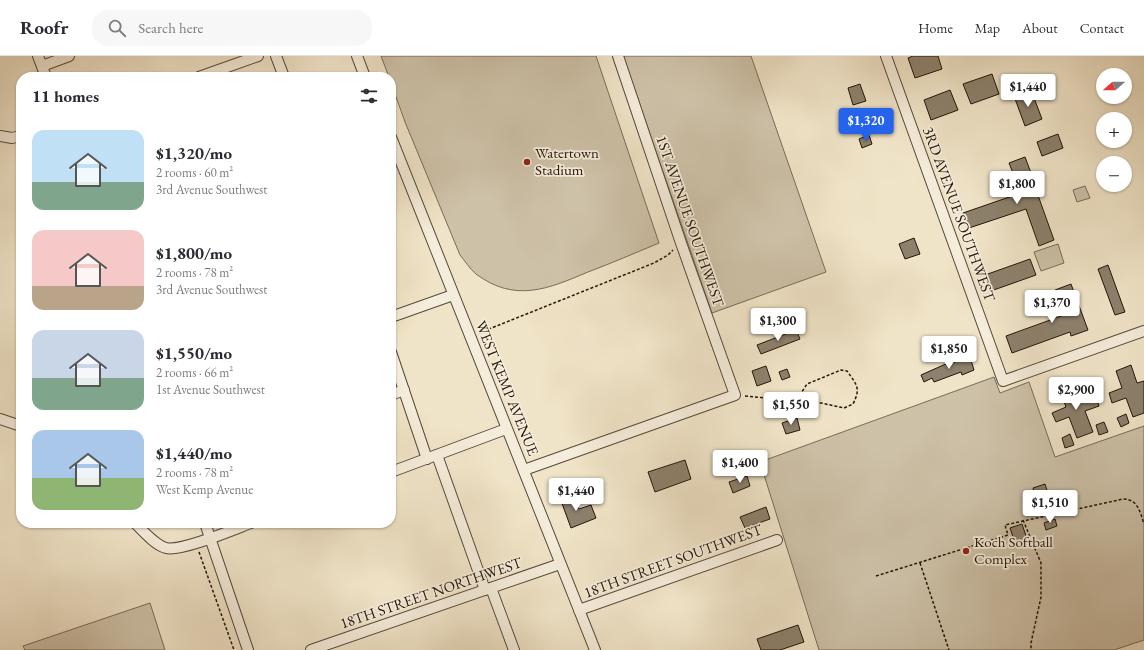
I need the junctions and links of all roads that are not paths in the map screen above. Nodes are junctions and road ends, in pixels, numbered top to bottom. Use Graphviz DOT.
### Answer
graph roads {
  1 [pos="69,56"];
  2 [pos="258,56"];
  3 [pos="276,56"];
  4 [pos="356,56"];
  5 [pos="618,56"];
  6 [pos="886,56"];
  7 [pos="40,61"];
  8 [pos="44,72"];
  9 [pos="213,72"];
  10 [pos="282,72"];
  11 [pos="363,72"];
  12 [pos="0,136"];
  13 [pos="16,137"];
  14 [pos="396,160"];
  15 [pos="453,295"];
  16 [pos="396,315"];
  17 [pos="1144,331"];
  18 [pos="396,367"];
  19 [pos="404,390"];
  20 [pos="396,393"];
  21 [pos="0,419"];
  22 [pos="16,424"];
  23 [pos="506,429"];
  24 [pos="437,455"];
  25 [pos="427,459"];
  26 [pos="396,470"];
  27 [pos="524,470"];
  28 [pos="140,528"];
  29 [pos="207,528"];
  30 [pos="238,528"];
  31 [pos="210,538"];
  32 [pos="777,540"];
  33 [pos="560,564"];
  34 [pos="488,589"];
  35 [pos="579,610"];
  36 [pos="248,650"];
  37 [pos="311,650"];
  38 [pos="514,650"];
  39 [pos="595,650"];
  1 -- 7 [label="street"];
  2 -- 9 [label="street"];
  3 -- 10 [label="street"];
  4 -- 11 [label="street"];
  5 -- 27 [label="street, 1ST AVENUE SOUTHWEST"];
  6 -- 17 [label="street, 3RD AVENUE SOUTHWEST"];
  7 -- 8 [label="street"];
  12 -- 13 [label="street"];
  14 -- 15 [label="street, WEST KEMP AVENUE"];
  15 -- 16 [label="street"];
  15 -- 23 [label="street, WEST KEMP AVENUE"];
  18 -- 19 [label="street"];
  19 -- 20 [label="street"];
  19 -- 25 [label="street"];
  21 -- 22 [label="street"];
  23 -- 24 [label="street"];
  23 -- 27 [label="street, WEST KEMP AVENUE"];
  24 -- 25 [label="street"];
  24 -- 34 [label="street"];
  25 -- 26 [label="street"];
  27 -- 33 [label="street, WEST KEMP AVENUE"];
  28 -- 31 [label="street"];
  29 -- 31 [label="street"];
  30 -- 31 [label="street"];
  31 -- 36 [label="street"];
  32 -- 35 [label="street, 18TH STREET SOUTHWEST"];
  33 -- 34 [label="street, 18TH STREET NORTHWEST"];
  33 -- 35 [label="street, WEST KEMP AVENUE"];
  34 -- 37 [label="street, 18TH STREET NORTHWEST"];
  34 -- 38 [label="street"];
  35 -- 39 [label="street, WEST KEMP AVENUE"];
}
